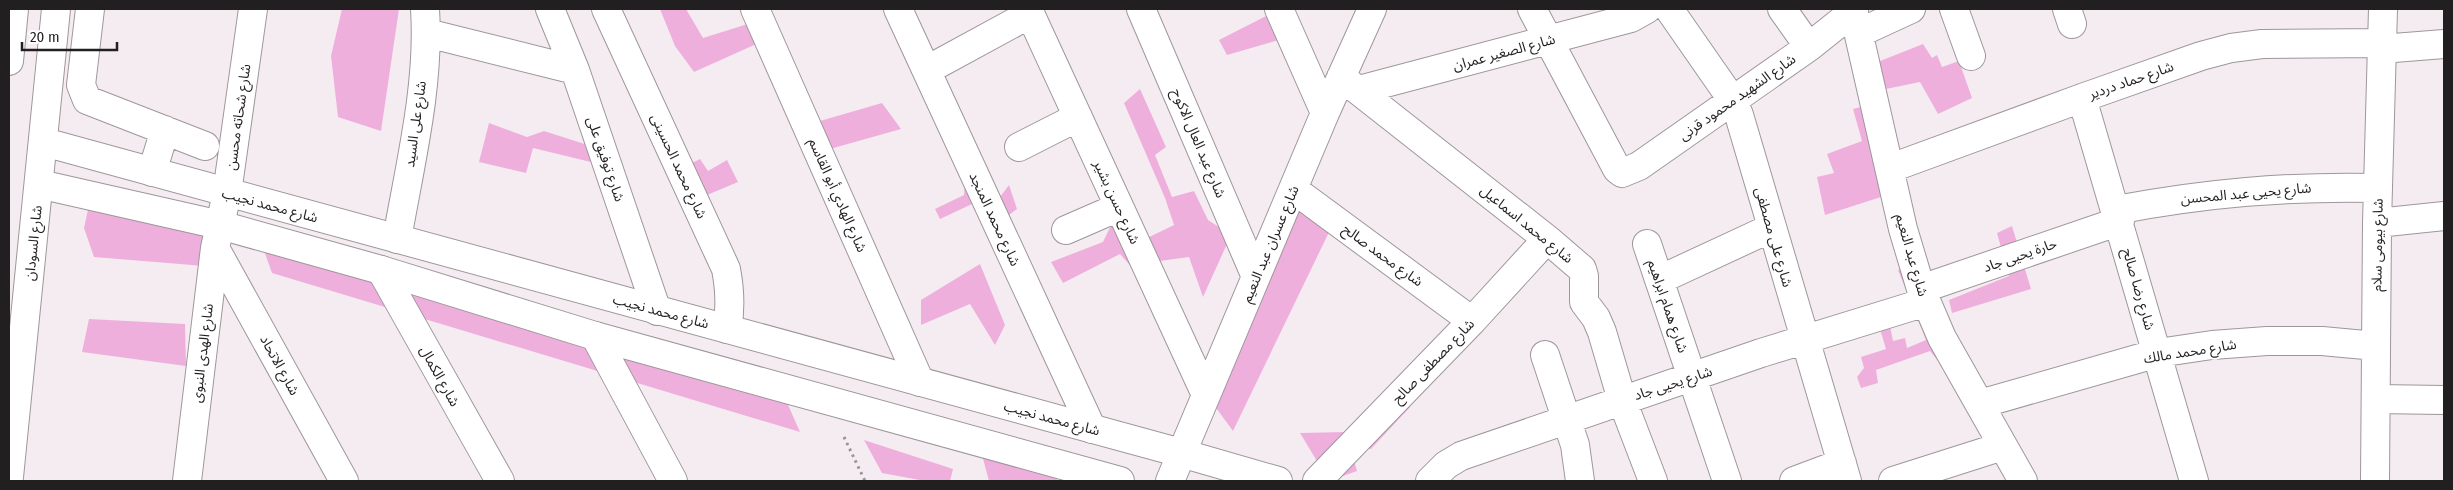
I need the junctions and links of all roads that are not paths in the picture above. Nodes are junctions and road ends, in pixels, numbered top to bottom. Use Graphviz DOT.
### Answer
graph roads {
  1 [pos="14,9"];
  2 [pos="56,9"];
  3 [pos="90,9"];
  4 [pos="253,9"];
  5 [pos="550,9"];
  6 [pos="606,9"];
  7 [pos="755,9"];
  8 [pos="898,9"];
  9 [pos="1141,9"];
  10 [pos="1279,9"];
  11 [pos="1372,9"];
  12 [pos="1532,9"];
  13 [pos="1646,9"];
  14 [pos="1669,9"];
  15 [pos="1782,9"];
  16 [pos="1911,9"];
  17 [pos="1954,9"];
  18 [pos="2383,9"];
  19 [pos="1029,11"];
  20 [pos="1855,17"];
  21 [pos="426,21"];
  22 [pos="1549,40"];
  23 [pos="2444,44"];
  24 [pos="1809,46"];
  25 [pos="2382,46"];
  26 [pos="1971,56"];
  27 [pos="9,61"];
  28 [pos="576,70"];
  29 [pos="926,70"];
  30 [pos="1350,84"];
  31 [pos="2082,98"];
  32 [pos="1733,101"];
  33 [pos="1325,113"];
  34 [pos="1078,117"];
  35 [pos="165,130"];
  36 [pos="44,142"];
  37 [pos="205,146"];
  38 [pos="1019,147"];
  39 [pos="1890,168"];
  40 [pos="152,172"];
  41 [pos="39,184"];
  42 [pos="2378,188"];
  43 [pos="1293,190"];
  44 [pos="227,193"];
  45 [pos="1119,206"];
  46 [pos="2118,216"];
  47 [pos="2444,216"];
  48 [pos="2377,223"];
  49 [pos="1771,228"];
  50 [pos="1066,230"];
  51 [pos="218,236"];
  52 [pos="1547,238"];
  53 [pos="397,239"];
  54 [pos="1647,244"];
  55 [pos="381,270"];
  56 [pos="1256,277"];
  57 [pos="1659,280"];
  58 [pos="1924,296"];
  59 [pos="658,311"];
  60 [pos="1472,321"];
  61 [pos="727,329"];
  62 [pos="595,336"];
  63 [pos="1804,339"];
  64 [pos="2376,346"];
  65 [pos="2158,352"];
  66 [pos="1545,355"];
  67 [pos="1692,377"];
  68 [pos="920,382"];
  69 [pos="1206,395"];
  70 [pos="1622,400"];
  71 [pos="2376,400"];
  72 [pos="2444,400"];
  73 [pos="1980,404"];
  74 [pos="1565,419"];
  75 [pos="1092,428"];
  76 [pos="2004,446"];
  77 [pos="1181,452"];
  78 [pos="1845,472"];
  79 [pos="9,477"];
  80 [pos="1103,479"];
  81 [pos="187,481"];
  82 [pos="344,481"];
  83 [pos="500,481"];
  84 [pos="673,481"];
  85 [pos="1170,481"];
  86 [pos="1278,481"];
  87 [pos="1317,481"];
  88 [pos="1430,481"];
  89 [pos="1580,481"];
  90 [pos="1654,481"];
  91 [pos="1727,481"];
  92 [pos="1794,481"];
  93 [pos="1894,481"];
  94 [pos="2023,481"];
  95 [pos="2194,481"];
  96 [pos="2375,481"];
  1 -- 27 [label="street"];
  2 -- 36 [label="street, شارع السودان"];
  3 -- 35 [label="street"];
  4 -- 44 [label="street, شارع شحاته محسن"];
  5 -- 28 [label="street, شارع توفيق على"];
  6 -- 61 [label="street, شارع محمد الحسينى"];
  7 -- 68 [label="street, شارع الهادي أبو القاسم"];
  8 -- 29 [label="street, شارع محمد المنجد"];
  9 -- 56 [label="street, شارع عبد العال الاكوح"];
  10 -- 33 [label="street"];
  11 -- 30 [label="street, شارع عسران عبد النعيم"];
  12 -- 22 [label="street"];
  13 -- 22 [label="street, شارع الصغير عمران"];
  14 -- 32 [label="street, شارع على مصطفى"];
  15 -- 24 [label="street"];
  16 -- 20 [label="street, شارع الشهيد محمود قرنى"];
  17 -- 26 [label="street"];
  18 -- 25 [label="street, شارع بيومى سلام"];
  19 -- 29 [label="street"];
  19 -- 34 [label="street, شارع حسن بشير"];
  20 -- 24 [label="street, شارع الشهيد محمود قرنى"];
  20 -- 39 [label="street, شارع عبد النعيم"];
  21 -- 28 [label="street"];
  21 -- 53 [label="street, شارع على السيد"];
  22 -- 30 [label="street, شارع الصغير عمران"];
  22 -- 32 [label="street, شارع الشهيد محمود قرنى"];
  23 -- 25 [label="street, شارع حماد دردير"];
  24 -- 32 [label="street, شارع الشهيد محمود قرنى"];
  25 -- 31 [label="street, شارع حماد دردير"];
  25 -- 42 [label="street, شارع بيومى سلام"];
  28 -- 59 [label="street, شارع توفيق على"];
  29 -- 75 [label="street, شارع محمد المنجد"];
  30 -- 33 [label="street, شارع عسران عبد النعيم"];
  30 -- 52 [label="street, شارع محمد اسماعيل"];
  31 -- 39 [label="street, شارع حماد دردير"];
  31 -- 46 [label="street, شارع رضا صالح"];
  32 -- 49 [label="street, شارع على مصطفى"];
  33 -- 43 [label="street, شارع عسران عبد النعيم"];
  34 -- 38 [label="street"];
  34 -- 45 [label="street, شارع حسن بشير"];
  35 -- 37 [label="street"];
  35 -- 40 [label="street"];
  36 -- 40 [label="street, شارع محمد نجيب"];
  36 -- 41 [label="street, شارع السودان"];
  39 -- 58 [label="street, شارع عبد النعيم"];
  40 -- 44 [label="street, شارع محمد نجيب"];
  41 -- 51 [label="street"];
  41 -- 79 [label="street, شارع السودان"];
  42 -- 46 [label="street, شارع يحيى عبد المحسن"];
  42 -- 48 [label="street, شارع بيومى سلام"];
  43 -- 56 [label="street, شارع عسران عبد النعيم"];
  43 -- 60 [label="street, شارع محمد صالح"];
  44 -- 51 [label="street, شارع شحاته محسن"];
  44 -- 53 [label="street, شارع محمد نجيب"];
  45 -- 50 [label="street"];
  45 -- 69 [label="street, شارع حسن بشير"];
  46 -- 58 [label="street, حارة يحيى جاد"];
  46 -- 65 [label="street, شارع رضا صالح"];
  47 -- 48 [label="street"];
  48 -- 64 [label="street, شارع بيومى سلام"];
  49 -- 57 [label="street"];
  49 -- 63 [label="street, شارع على مصطفى"];
  51 -- 55 [label="street"];
  51 -- 81 [label="street, شارع الهدى النبوى"];
  51 -- 82 [label="street, شارع الاتحاد"];
  52 -- 60 [label="street, شارع مصطفى صالح"];
  52 -- 70 [label="street, شارع محمد اسماعيل"];
  53 -- 59 [label="street, شارع محمد نجيب"];
  54 -- 57 [label="street, شارع همام ابراهيم"];
  55 -- 62 [label="street"];
  55 -- 83 [label="street, شارع الكمال"];
  56 -- 69 [label="street, شارع عسران عبد النعيم"];
  57 -- 67 [label="street, شارع همام ابراهيم"];
  58 -- 63 [label="street, شارع يحيى جاد"];
  58 -- 73 [label="street, شارع عبد النعيم"];
  59 -- 61 [label="street, شارع محمد نجيب"];
  60 -- 87 [label="street, شارع مصطفى صالح"];
  61 -- 68 [label="street, شارع محمد نجيب"];
  62 -- 80 [label="street"];
  62 -- 84 [label="street"];
  63 -- 67 [label="street, شارع يحيى جاد"];
  63 -- 78 [label="street, شارع على مصطفى"];
  64 -- 65 [label="street, شارع محمد مالك"];
  64 -- 71 [label="street, شارع بيومى سلام"];
  65 -- 73 [label="street, شارع محمد مالك"];
  65 -- 95 [label="street, شارع رضا صالح"];
  66 -- 74 [label="street"];
  67 -- 70 [label="street, شارع يحيى جاد"];
  67 -- 91 [label="street, شارع همام ابراهيم"];
  68 -- 75 [label="street, شارع محمد نجيب"];
  69 -- 77 [label="street, شارع عسران عبد النعيم"];
  70 -- 74 [label="street, شارع يحيى جاد"];
  70 -- 90 [label="street, شارع محمد اسماعيل"];
  71 -- 72 [label="street"];
  71 -- 96 [label="street, شارع بيومى سلام"];
  73 -- 76 [label="street, شارع عبد النعيم"];
  74 -- 88 [label="street, شارع يحيى جاد"];
  74 -- 89 [label="street"];
  75 -- 77 [label="street, شارع محمد نجيب"];
  76 -- 93 [label="street"];
  76 -- 94 [label="street, شارع عبد النعيم"];
  77 -- 85 [label="street, شارع عسران عبد النعيم"];
  77 -- 86 [label="street, شارع محمد نجيب"];
  78 -- 92 [label="street"];
}
